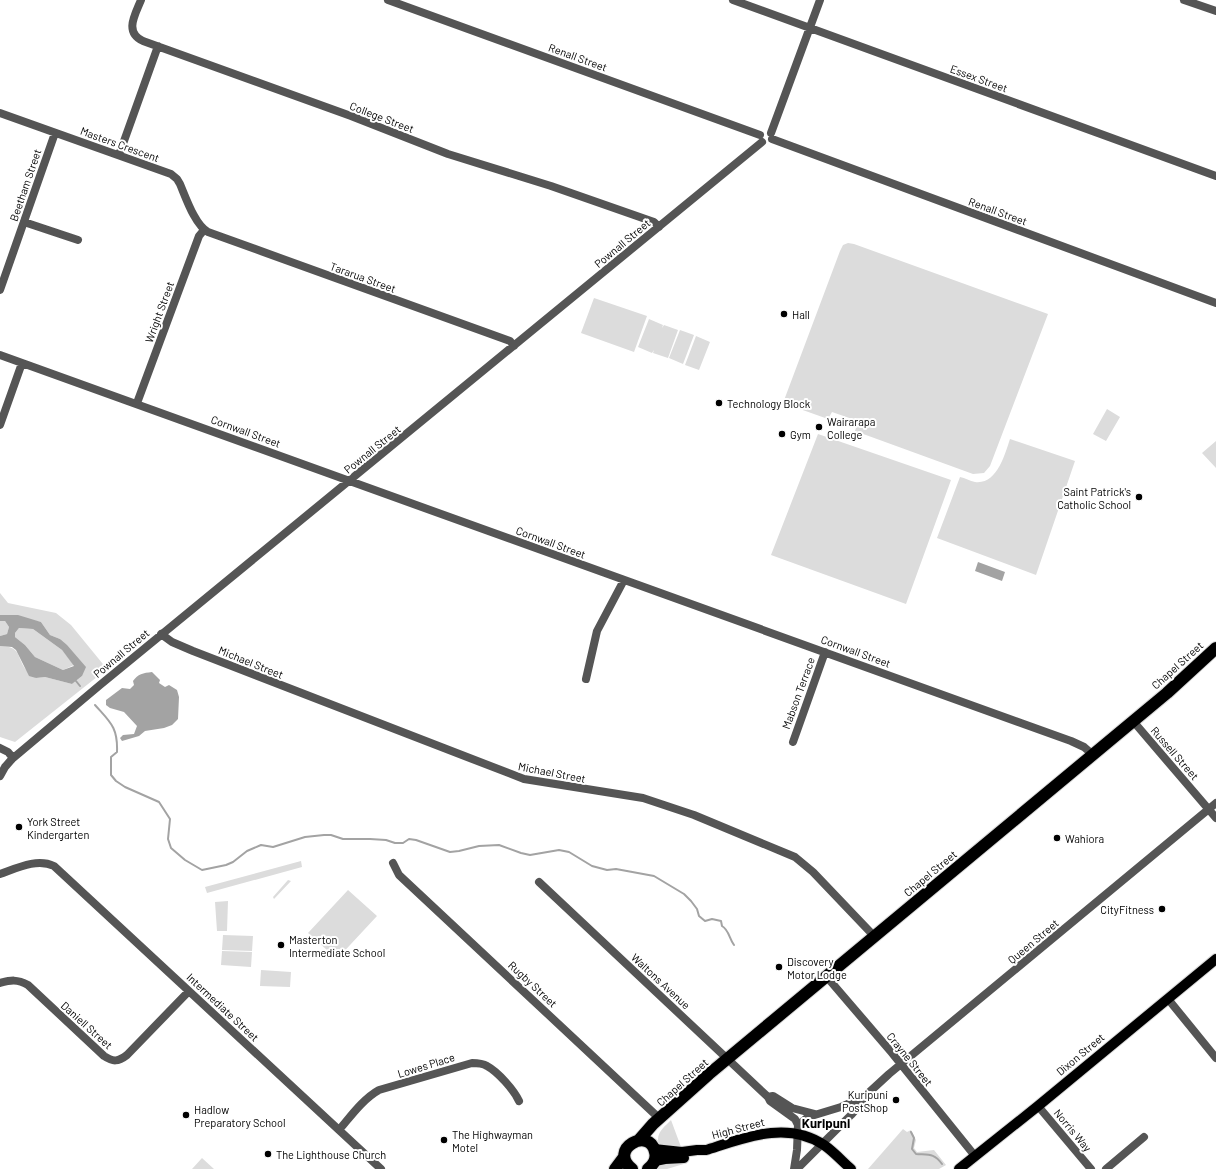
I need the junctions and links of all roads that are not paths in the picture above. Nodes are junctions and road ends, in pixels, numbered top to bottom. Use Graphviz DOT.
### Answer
graph roads {
  1 [pos="141,0"];
  2 [pos="388,0"];
  3 [pos="734,0"];
  4 [pos="820,0"];
  5 [pos="1184,0"];
  6 [pos="1216,11"];
  7 [pos="810,28"];
  8 [pos="158,46"];
  9 [pos="0,113"];
  10 [pos="55,132"];
  11 [pos="771,136"];
  12 [pos="761,138"];
  13 [pos="119,155"];
  14 [pos="1216,176"];
  15 [pos="24,222"];
  16 [pos="659,227"];
  17 [pos="204,230"];
  18 [pos="78,240"];
  19 [pos="0,290"];
  20 [pos="1216,303"];
  21 [pos="514,346"];
  22 [pos="0,354"];
  23 [pos="22,363"];
  24 [pos="137,403"];
  25 [pos="0,425"];
  26 [pos="350,481"];
  27 [pos="624,580"];
  28 [pos="162,634"];
  29 [pos="1216,648"];
  30 [pos="825,652"];
  31 [pos="586,679"];
  32 [pos="1132,721"];
  33 [pos="793,742"];
  34 [pos="0,748"];
  35 [pos="1092,754"];
  36 [pos="13,758"];
  37 [pos="0,776"];
  38 [pos="1216,803"];
  39 [pos="1209,810"];
  40 [pos="1216,818"];
  41 [pos="393,863"];
  42 [pos="0,874"];
  43 [pos="539,882"];
  44 [pos="874,936"];
  45 [pos="1216,959"];
  46 [pos="826,976"];
  47 [pos="0,983"];
  48 [pos="189,991"];
  49 [pos="1168,999"];
  50 [pos="728,1058"];
  51 [pos="1216,1058"];
  52 [pos="901,1064"];
  53 [pos="768,1097"];
  54 [pos="864,1097"];
  55 [pos="519,1101"];
  56 [pos="1038,1106"];
  57 [pos="816,1114"];
  58 [pos="660,1119"];
  59 [pos="797,1129"];
  60 [pos="339,1130"];
  61 [pos="1144,1137"];
  62 [pos="639,1140"];
  63 [pos="823,1144"];
  64 [pos="653,1147"];
  65 [pos="706,1150"];
  66 [pos="975,1156"];
  67 [pos="624,1157"];
  68 [pos="651,1165"];
  69 [pos="381,1169"];
  70 [pos="615,1169"];
  71 [pos="632,1169"];
  72 [pos="794,1169"];
  73 [pos="797,1169"];
  74 [pos="851,1169"];
  75 [pos="959,1169"];
  76 [pos="1091,1169"];
  77 [pos="1106,1169"];
  1 -- 8 [label="street, College Street"];
  2 -- 12 [label="street, Renall Street"];
  3 -- 7 [label="street, Essex Street"];
  4 -- 7 [label="street"];
  5 -- 6 [label="street"];
  7 -- 11 [label="street"];
  7 -- 14 [label="street, Essex Street"];
  8 -- 13 [label="street"];
  8 -- 16 [label="street, College Street"];
  9 -- 10 [label="street, Masters Crescent"];
  10 -- 13 [label="street, Masters Crescent"];
  10 -- 15 [label="street, Beetham Street"];
  11 -- 12 [label="street"];
  11 -- 20 [label="street, Renall Street"];
  12 -- 16 [label="street, Pownall Street"];
  13 -- 17 [label="street, Masters Crescent"];
  15 -- 18 [label="street"];
  15 -- 19 [label="street, Beetham Street"];
  16 -- 21 [label="street, Pownall Street"];
  17 -- 21 [label="street, Tararua Street"];
  17 -- 24 [label="street, Wright Street"];
  21 -- 26 [label="street, Pownall Street"];
  22 -- 23 [label="street, Cornwall Street"];
  23 -- 24 [label="street, Cornwall Street"];
  23 -- 25 [label="street"];
  24 -- 26 [label="street, Cornwall Street"];
  26 -- 27 [label="street, Cornwall Street"];
  26 -- 28 [label="street, Pownall Street"];
  27 -- 30 [label="street, Cornwall Street"];
  27 -- 31 [label="street"];
  28 -- 36 [label="street, Pownall Street"];
  28 -- 44 [label="street, Michael Street"];
  29 -- 32 [label="highway, Chapel Street"];
  30 -- 33 [label="street, Mabson Terrace"];
  30 -- 35 [label="street, Cornwall Street"];
  32 -- 35 [label="highway, Chapel Street"];
  32 -- 39 [label="street, Russell Street"];
  34 -- 36 [label="street"];
  35 -- 44 [label="highway, Chapel Street"];
  36 -- 37 [label="street, Pownall Street"];
  38 -- 39 [label="street, Queen Street"];
  39 -- 40 [label="street, Russell Street"];
  39 -- 52 [label="street, Queen Street"];
  41 -- 58 [label="street, Rugby Street"];
  42 -- 48 [label="street, Intermediate Street"];
  43 -- 50 [label="street, Waltons Avenue"];
  44 -- 46 [label="highway, Chapel Street"];
  45 -- 49 [label="main road, Dixon Street"];
  46 -- 50 [label="highway, Chapel Street"];
  46 -- 52 [label="street, Crayne Street"];
  47 -- 48 [label="street, Daniell Street"];
  48 -- 60 [label="street, Intermediate Street"];
  49 -- 51 [label="street"];
  49 -- 56 [label="main road, Dixon Street"];
  50 -- 53 [label="street, Waltons Avenue"];
  50 -- 58 [label="highway, Chapel Street"];
  52 -- 54 [label="street, Queen Street"];
  52 -- 66 [label="street, Crayne Street"];
  53 -- 57 [label="street, Waltons Avenue"];
  53 -- 59 [label="street, Waltons Avenue"];
  54 -- 57 [label="street, Queen Street"];
  54 -- 63 [label="street, Queen Street"];
  55 -- 60 [label="street, Lowes Place"];
  56 -- 66 [label="main road, Dixon Street"];
  56 -- 76 [label="street, Norris Way"];
  57 -- 59 [label="street, Queen Street"];
  58 -- 62 [label="highway, Chapel Street"];
  58 -- 64 [label="highway, Chapel Street"];
  59 -- 63 [label="main road, High Street"];
  59 -- 65 [label="main road, High Street"];
  59 -- 72 [label="street"];
  60 -- 69 [label="street, Intermediate Street"];
  61 -- 77 [label="street"];
  62 -- 64 [label="highway"];
  62 -- 67 [label="highway, Chapel Street"];
  63 -- 73 [label="street, Queen Street"];
  63 -- 74 [label="main road"];
  64 -- 65 [label="main road, High Street"];
  64 -- 68 [label="highway"];
  65 -- 68 [label="main road, High Street"];
  66 -- 75 [label="main road, Dixon Street"];
  67 -- 70 [label="highway"];
  67 -- 71 [label="highway"];
}
